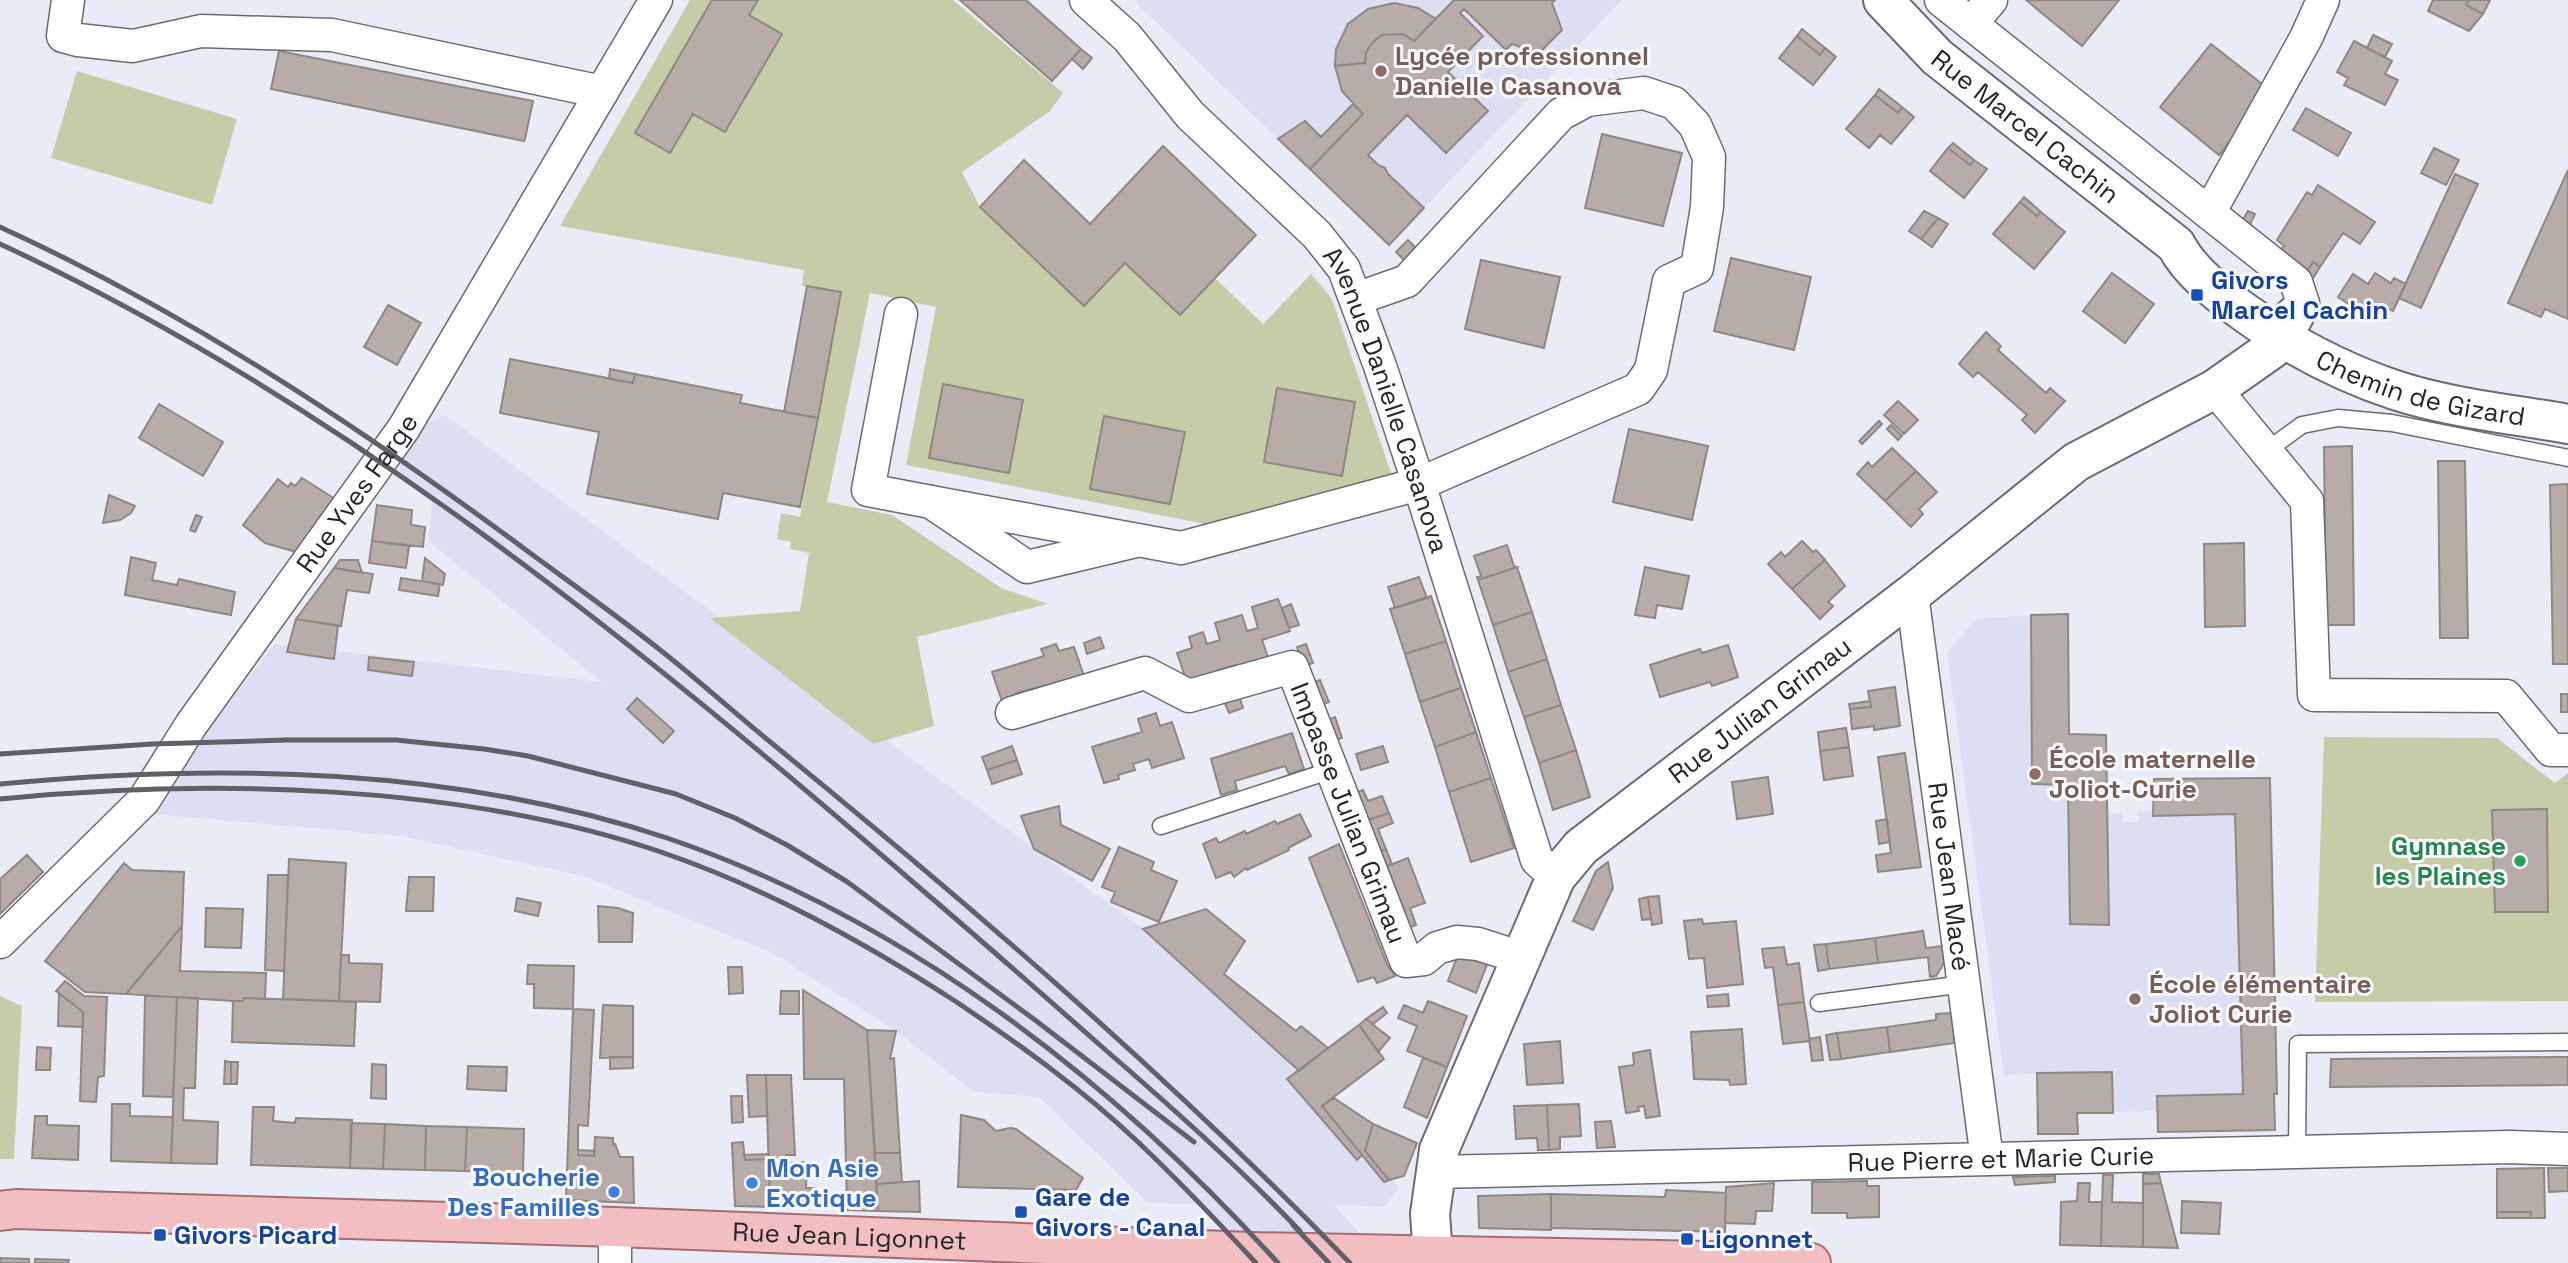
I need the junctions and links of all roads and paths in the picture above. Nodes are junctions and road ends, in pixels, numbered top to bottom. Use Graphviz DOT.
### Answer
graph roads {
  1 [pos="68,0"];
  2 [pos="656,0"];
  3 [pos="1086,0"];
  4 [pos="1883,0"];
  5 [pos="1941,0"];
  6 [pos="1992,0"];
  7 [pos="2323,0"];
  8 [pos="1971,24"];
  9 [pos="602,92"];
  10 [pos="2208,213"];
  11 [pos="1356,299"];
  12 [pos="901,314"];
  13 [pos="2287,327"];
  14 [pos="2214,389"];
  15 [pos="2568,399"];
  16 [pos="2568,424"];
  17 [pos="2266,450"];
  18 [pos="2568,458"];
  19 [pos="1419,484"];
  20 [pos="930,502"];
  21 [pos="1136,541"];
  22 [pos="1912,594"];
  23 [pos="1012,713"];
  24 [pos="2568,750"];
  25 [pos="1332,770"];
  26 [pos="1161,826"];
  27 [pos="1556,877"];
  28 [pos="0,942"];
  29 [pos="1522,958"];
  30 [pos="1964,984"];
  31 [pos="1819,1003"];
  32 [pos="2568,1042"];
  33 [pos="2568,1149"];
  34 [pos="2297,1152"];
  35 [pos="1987,1159"];
  36 [pos="1436,1172"];
  37 [pos="5,1208"];
  38 [pos="615,1245"];
  39 [pos="1145,1255"];
  40 [pos="1433,1255"];
  41 [pos="1479,1259"];
  42 [pos="1811,1263"];
  1 -- 9 [label="street"];
  2 -- 9 [label="street, Rue Yves Farge"];
  3 -- 11 [label="street, Avenue Danielle Casanova"];
  4 -- 13 [label="street, Rue Marcel Cachin"];
  5 -- 8 [label="street, Rue Marcel Cachin"];
  6 -- 8 [label="street, Rue Marcel Cachin"];
  7 -- 10 [label="street"];
  8 -- 10 [label="street, Rue Marcel Cachin"];
  9 -- 28 [label="street, Rue Yves Farge"];
  10 -- 13 [label="street, Rue Marcel Cachin"];
  11 -- 19 [label="street, Avenue Danielle Casanova"];
  11 -- 19 [label="street"];
  12 -- 20 [label="street"];
  13 -- 14 [label="street, Rue Julian Grimau"];
  13 -- 15 [label="street, Chemin de Gizard"];
  13 -- 16 [label="street, Chemin de Gizard"];
  14 -- 17 [label="street"];
  14 -- 22 [label="street, Rue Julian Grimau"];
  17 -- 18 [label="lane"];
  17 -- 24 [label="street"];
  19 -- 21 [label="street"];
  19 -- 27 [label="street, Avenue Danielle Casanova"];
  20 -- 21 [label="street"];
  20 -- 21 [label="street"];
  22 -- 27 [label="street, Rue Julian Grimau"];
  22 -- 30 [label="street, Rue Jean Macé"];
  23 -- 25 [label="street, Impasse Julian Grimau"];
  25 -- 26 [label="lane"];
  25 -- 29 [label="street, Impasse Julian Grimau"];
  27 -- 29 [label="street, Rue Julian Grimau"];
  29 -- 36 [label="street, Rue Julian Grimau"];
  30 -- 31 [label="lane"];
  30 -- 35 [label="street, Rue Jean Macé"];
  32 -- 34 [label="lane"];
  33 -- 34 [label="street, Rue Pierre et Marie Curie"];
  34 -- 35 [label="street, Rue Pierre et Marie Curie"];
  35 -- 36 [label="street, Rue Pierre et Marie Curie"];
  36 -- 40 [label="street, Rue Julian Grimau"];
  37 -- 38 [label="main road, Rue Jean Ligonnet"];
  38 -- 39 [label="main road, Rue Jean Ligonnet"];
  39 -- 40 [label="main road, Rue Jean Ligonnet"];
  40 -- 41 [label="main road, Rue Jean Ligonnet"];
  41 -- 42 [label="main road, Rue Jean Ligonnet"];
}
